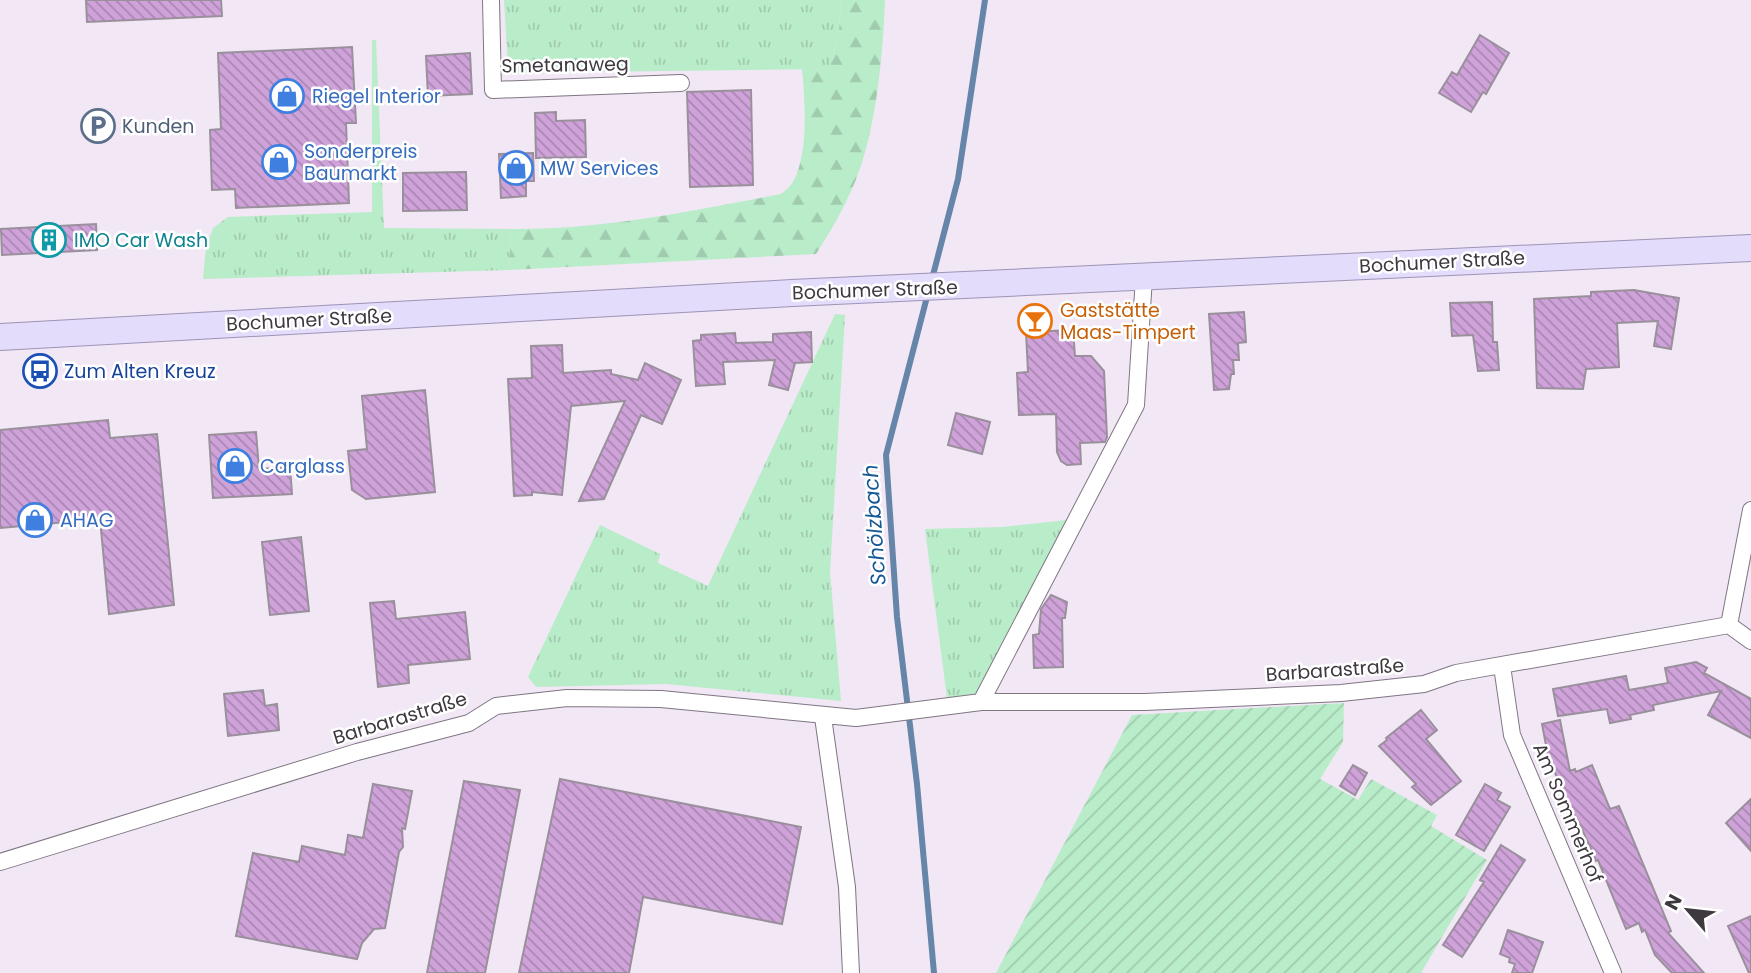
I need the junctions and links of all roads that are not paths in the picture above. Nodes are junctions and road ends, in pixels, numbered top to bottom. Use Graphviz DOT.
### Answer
graph roads {
  1 [pos="491,0"];
  2 [pos="681,83"];
  3 [pos="1751,248"];
  4 [pos="1144,277"];
  5 [pos="0,337"];
  6 [pos="1751,510"];
  7 [pos="1729,625"];
  8 [pos="1751,641"];
  9 [pos="1502,666"];
  10 [pos="981,702"];
  11 [pos="823,717"];
  12 [pos="0,862"];
  13 [pos="852,973"];
  14 [pos="1613,973"];
  1 -- 2 [label="street, Smetanaweg"];
  3 -- 4 [label="main road, Bochumer Straße"];
  4 -- 5 [label="main road, Bochumer Straße"];
  4 -- 10 [label="street"];
  6 -- 7 [label="street"];
  7 -- 8 [label="street"];
  7 -- 9 [label="street, Barbarastraße"];
  9 -- 10 [label="street, Barbarastraße"];
  9 -- 14 [label="street, Am Sommerhof"];
  10 -- 11 [label="street, Barbarastraße"];
  11 -- 12 [label="street, Barbarastraße"];
  11 -- 13 [label="street"];
}
